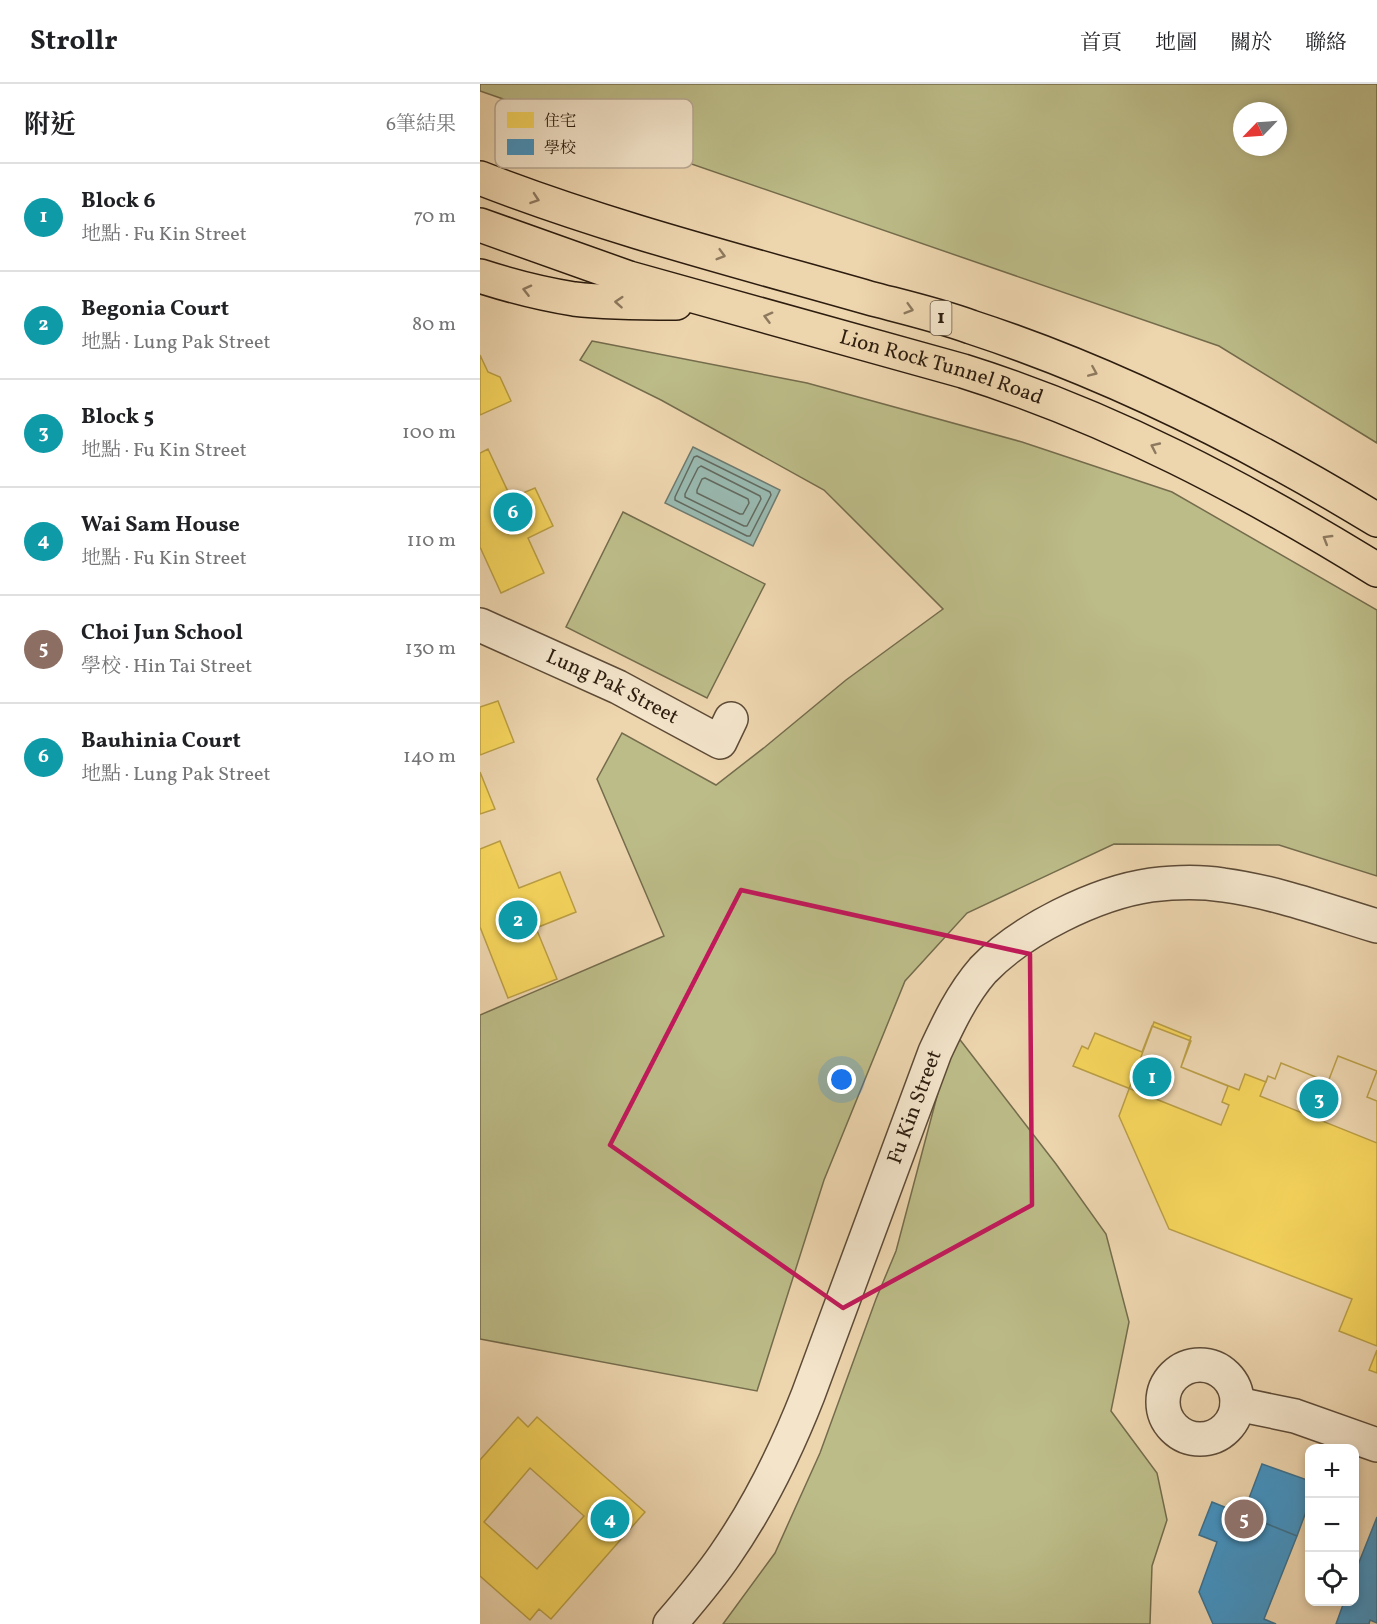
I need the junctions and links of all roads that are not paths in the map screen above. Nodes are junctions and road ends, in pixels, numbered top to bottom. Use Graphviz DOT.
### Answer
graph roads {
  1 [pos="480,178"];
  2 [pos="480,225"];
  3 [pos="480,276"];
  4 [pos="719,303"];
  5 [pos="1377,520"];
  6 [pos="1377,570"];
  7 [pos="480,625"];
  8 [pos="731,719"];
  9 [pos="1377,926"];
  10 [pos="1237,1404"];
  11 [pos="1377,1445"];
  12 [pos="670,1624"];
  1 -- 5 [label="highway, 1, one-way"];
  2 -- 4 [label="highway, Lion Rock Tunnel Road / 1"];
  4 -- 3 [label="highway, one-way"];
  6 -- 4 [label="highway, Lion Rock Tunnel Road / 1, one-way"];
  7 -- 8 [label="street, Lung Pak Street"];
  9 -- 12 [label="street, Fu Kin Street"];
  10 -- 11 [label="street"];
}
